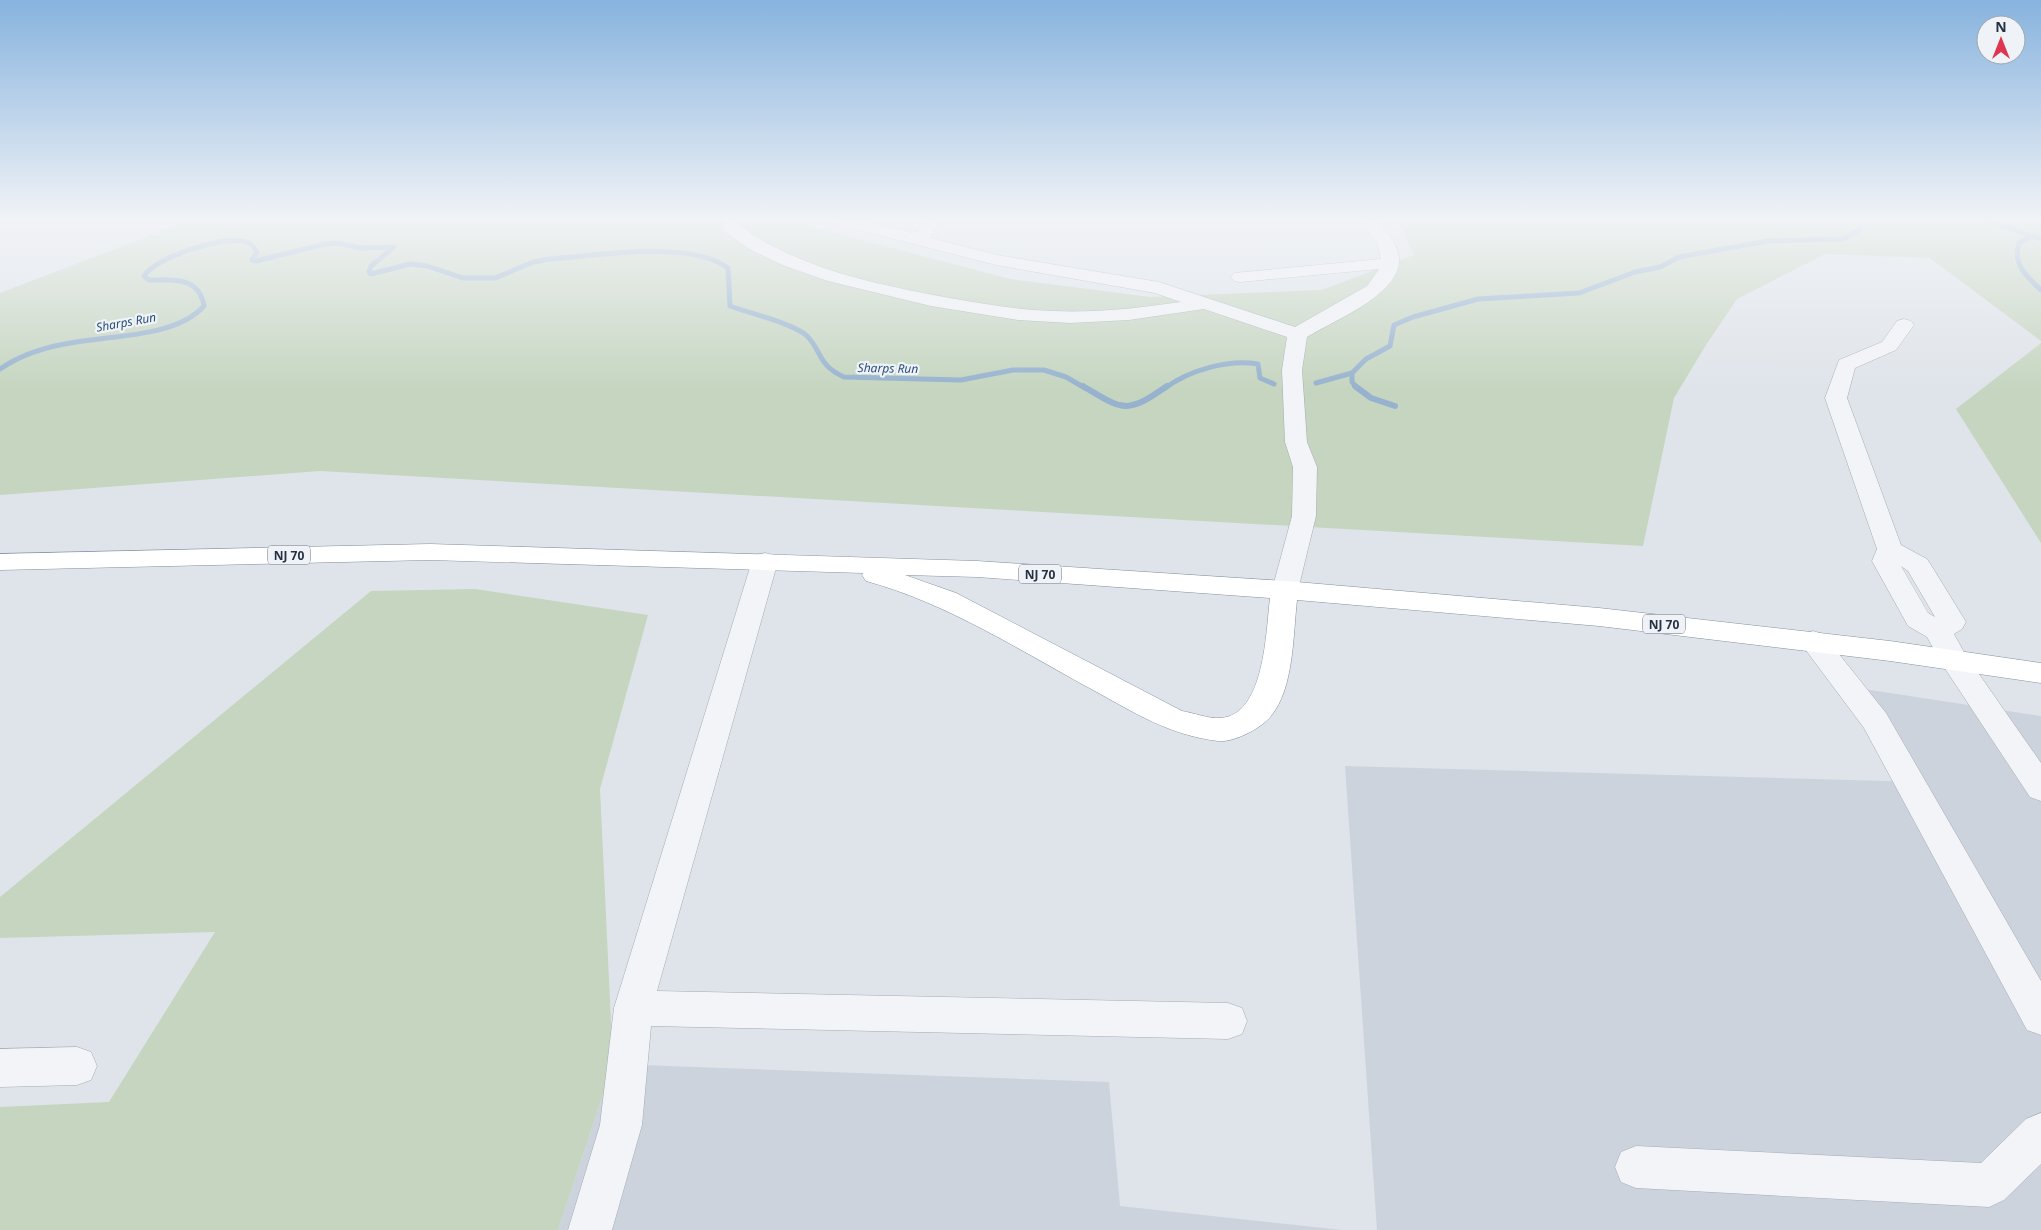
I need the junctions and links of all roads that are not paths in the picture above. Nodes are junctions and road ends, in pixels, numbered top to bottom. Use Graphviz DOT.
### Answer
graph roads {
  1 [pos="840,276"];
  2 [pos="1091,276"];
  3 [pos="1245,276"];
  4 [pos="1387,276"];
  5 [pos="1240,277"];
  6 [pos="1208,303"];
  7 [pos="1904,325"];
  8 [pos="1297,334"];
  9 [pos="780,561"];
  10 [pos="0,562"];
  11 [pos="1285,590"];
  12 [pos="1813,642"];
  13 [pos="1954,660"];
  14 [pos="2041,673"];
  15 [pos="2041,788"];
  16 [pos="633,1008"];
  17 [pos="2041,1017"];
  18 [pos="1228,1021"];
  19 [pos="78,1066"];
  20 [pos="0,1068"];
  21 [pos="2041,1134"];
  22 [pos="1636,1167"];
  23 [pos="590,1230"];
  1 -- 6 [label="street"];
  2 -- 6 [label="street"];
  3 -- 5 [label="street"];
  4 -- 8 [label="street"];
  6 -- 8 [label="street"];
  7 -- 13 [label="street"];
  8 -- 11 [label="street"];
  9 -- 10 [label="highway, NJ 70"];
  9 -- 11 [label="highway, NJ 70"];
  9 -- 11 [label="highway"];
  9 -- 16 [label="street"];
  11 -- 12 [label="highway, NJ 70"];
  12 -- 13 [label="highway, NJ 70"];
  12 -- 17 [label="street"];
  13 -- 14 [label="highway, NJ 70"];
  13 -- 15 [label="street"];
  16 -- 18 [label="street"];
  16 -- 23 [label="street"];
  19 -- 20 [label="street"];
  21 -- 22 [label="street"];
}
